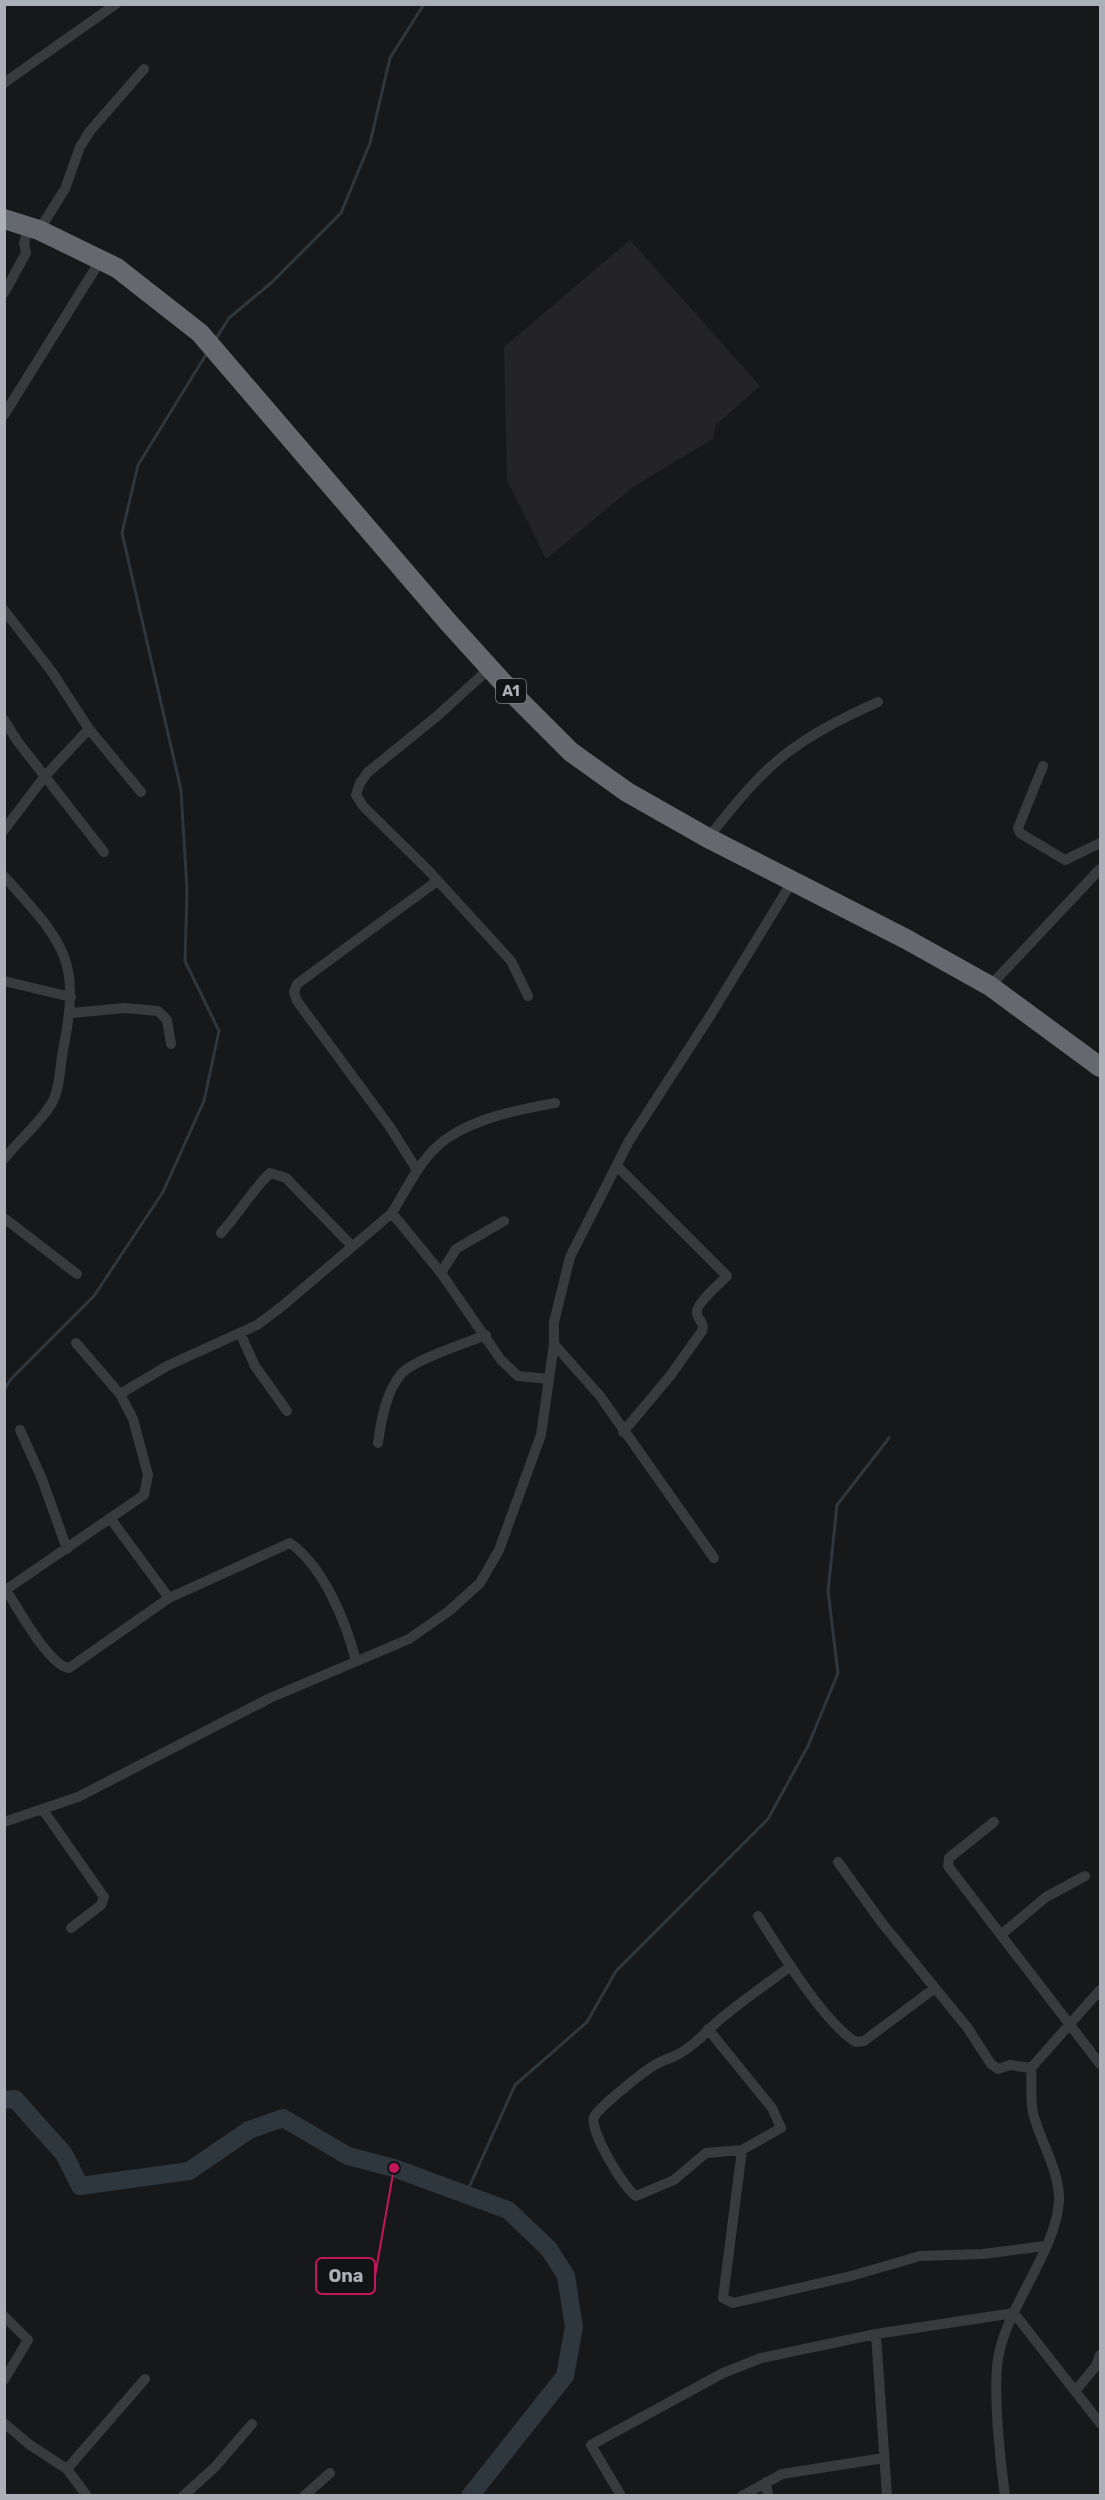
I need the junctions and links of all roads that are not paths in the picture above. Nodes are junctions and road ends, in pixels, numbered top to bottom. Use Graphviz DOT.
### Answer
graph roads {
  1 [pos="116,4"];
  2 [pos="144,69"];
  3 [pos="4,83"];
  4 [pos="4,219"];
  5 [pos="34,228"];
  6 [pos="100,261"];
  7 [pos="4,293"];
  8 [pos="4,415"];
  9 [pos="4,610"];
  10 [pos="490,668"];
  11 [pos="878,702"];
  12 [pos="4,720"];
  13 [pos="89,729"];
  14 [pos="1043,766"];
  15 [pos="45,776"];
  16 [pos="141,792"];
  17 [pos="4,830"];
  18 [pos="708,838"];
  19 [pos="1101,843"];
  20 [pos="104,852"];
  21 [pos="1101,869"];
  22 [pos="4,876"];
  23 [pos="437,880"];
  24 [pos="793,880"];
  25 [pos="4,981"];
  26 [pos="990,986"];
  27 [pos="528,996"];
  28 [pos="71,997"];
  29 [pos="71,1013"];
  30 [pos="171,1044"];
  31 [pos="1101,1067"];
  32 [pos="555,1103"];
  33 [pos="4,1159"];
  34 [pos="617,1166"];
  35 [pos="417,1170"];
  36 [pos="392,1213"];
  37 [pos="4,1218"];
  38 [pos="504,1221"];
  39 [pos="220,1233"];
  40 [pos="352,1246"];
  41 [pos="441,1273"];
  42 [pos="77,1274"];
  43 [pos="240,1333"];
  44 [pos="486,1335"];
  45 [pos="76,1343"];
  46 [pos="554,1344"];
  47 [pos="549,1379"];
  48 [pos="120,1394"];
  49 [pos="287,1411"];
  50 [pos="20,1430"];
  51 [pos="623,1432"];
  52 [pos="378,1443"];
  53 [pos="110,1518"];
  54 [pos="67,1549"];
  55 [pos="714,1558"];
  56 [pos="5,1591"];
  57 [pos="169,1598"];
  58 [pos="356,1661"];
  59 [pos="43,1810"];
  60 [pos="4,1822"];
  61 [pos="994,1822"];
  62 [pos="838,1862"];
  63 [pos="1085,1876"];
  64 [pos="758,1916"];
  65 [pos="71,1928"];
  66 [pos="1002,1934"];
  67 [pos="791,1966"];
  68 [pos="935,1988"];
  69 [pos="1101,1990"];
  70 [pos="1070,2025"];
  71 [pos="708,2029"];
  72 [pos="1101,2064"];
  73 [pos="1031,2068"];
  74 [pos="742,2150"];
  75 [pos="1045,2246"];
  76 [pos="1014,2313"];
  77 [pos="4,2316"];
  78 [pos="876,2334"];
  79 [pos="1101,2355"];
  80 [pos="145,2379"];
  81 [pos="4,2380"];
  82 [pos="1076,2390"];
  83 [pos="4,2423"];
  84 [pos="1101,2423"];
  85 [pos="252,2424"];
  86 [pos="884,2458"];
  87 [pos="67,2469"];
  88 [pos="330,2473"];
  89 [pos="766,2482"];
  90 [pos="87,2496"];
  91 [pos="183,2496"];
  92 [pos="304,2496"];
  93 [pos="621,2496"];
  94 [pos="742,2496"];
  95 [pos="768,2496"];
  96 [pos="887,2496"];
  97 [pos="1005,2496"];
  1 -- 3 [label="street"];
  2 -- 5 [label="street"];
  4 -- 5 [label="highway, A1"];
  5 -- 6 [label="highway, A1"];
  5 -- 7 [label="street"];
  6 -- 8 [label="street"];
  6 -- 10 [label="highway, A1"];
  9 -- 13 [label="street"];
  10 -- 18 [label="highway, A1"];
  10 -- 23 [label="street"];
  11 -- 18 [label="street"];
  12 -- 15 [label="street"];
  13 -- 15 [label="street"];
  13 -- 16 [label="street"];
  14 -- 19 [label="street"];
  15 -- 17 [label="street"];
  15 -- 20 [label="street"];
  18 -- 24 [label="highway, A1"];
  21 -- 26 [label="street"];
  22 -- 28 [label="street"];
  23 -- 27 [label="street"];
  23 -- 35 [label="street"];
  24 -- 26 [label="highway, A1"];
  24 -- 34 [label="street"];
  25 -- 28 [label="street"];
  26 -- 31 [label="highway, A1"];
  28 -- 29 [label="street"];
  29 -- 30 [label="street"];
  29 -- 33 [label="street"];
  32 -- 35 [label="street"];
  34 -- 46 [label="street"];
  34 -- 51 [label="street"];
  35 -- 36 [label="street"];
  36 -- 40 [label="street"];
  36 -- 41 [label="street"];
  37 -- 42 [label="street"];
  38 -- 41 [label="street"];
  39 -- 40 [label="street"];
  40 -- 43 [label="street"];
  41 -- 44 [label="street"];
  43 -- 48 [label="street"];
  43 -- 49 [label="street"];
  44 -- 47 [label="street"];
  44 -- 52 [label="street"];
  45 -- 48 [label="street"];
  46 -- 47 [label="street"];
  46 -- 51 [label="street"];
  47 -- 58 [label="street"];
  48 -- 53 [label="street"];
  50 -- 54 [label="street"];
  51 -- 55 [label="street"];
  53 -- 54 [label="street"];
  53 -- 57 [label="street"];
  54 -- 56 [label="street"];
  56 -- 57 [label="street"];
  57 -- 58 [label="street"];
  58 -- 59 [label="street"];
  59 -- 60 [label="street"];
  59 -- 65 [label="street"];
  61 -- 66 [label="street"];
  62 -- 68 [label="street"];
  63 -- 66 [label="street"];
  64 -- 67 [label="street"];
  66 -- 70 [label="street"];
  67 -- 68 [label="street"];
  67 -- 71 [label="street"];
  68 -- 73 [label="street"];
  69 -- 70 [label="street"];
  70 -- 72 [label="street"];
  70 -- 73 [label="street"];
  71 -- 74 [label="street"];
  71 -- 74 [label="street"];
  73 -- 75 [label="street"];
  74 -- 75 [label="street"];
  75 -- 76 [label="street"];
  76 -- 78 [label="street"];
  76 -- 82 [label="street"];
  76 -- 97 [label="street"];
  77 -- 81 [label="street"];
  78 -- 86 [label="street"];
  78 -- 93 [label="street"];
  79 -- 82 [label="street"];
  80 -- 87 [label="street"];
  82 -- 84 [label="street"];
  83 -- 87 [label="street"];
  85 -- 91 [label="street"];
  86 -- 89 [label="street"];
  86 -- 96 [label="street"];
  87 -- 90 [label="street"];
  88 -- 92 [label="street"];
  89 -- 94 [label="street"];
  89 -- 95 [label="street"];
}
